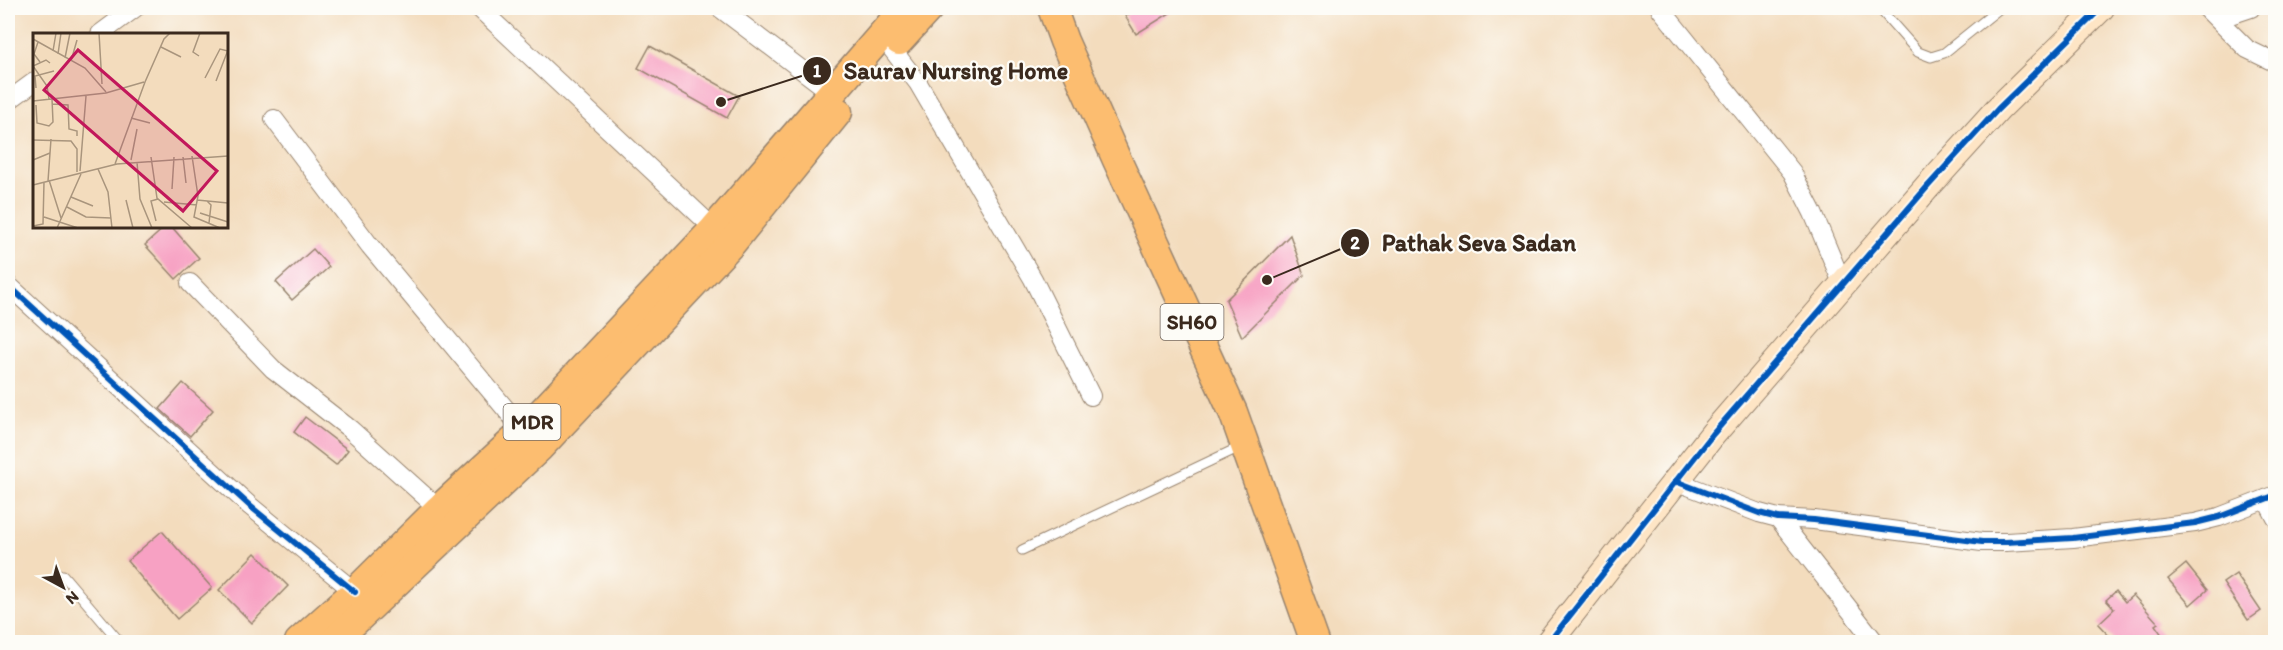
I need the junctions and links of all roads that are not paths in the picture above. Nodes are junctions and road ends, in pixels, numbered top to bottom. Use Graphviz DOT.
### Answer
graph roads {
  1 [pos="135,8"];
  2 [pos="479,8"];
  3 [pos="720,8"];
  4 [pos="905,8"];
  5 [pos="929,8"];
  6 [pos="1052,8"];
  7 [pos="1660,8"];
  8 [pos="1879,8"];
  9 [pos="2000,8"];
  10 [pos="2102,8"];
  11 [pos="2252,8"];
  12 [pos="2212,13"];
  13 [pos="101,33"];
  14 [pos="892,49"];
  15 [pos="2276,63"];
  16 [pos="33,83"];
  17 [pos="831,92"];
  18 [pos="8,101"];
  19 [pos="274,119"];
  20 [pos="786,161"];
  21 [pos="723,237"];
  22 [pos="190,283"];
  23 [pos="8,285"];
  24 [pos="1843,285"];
  25 [pos="1091,396"];
  26 [pos="524,431"];
  27 [pos="1245,445"];
  28 [pos="1675,481"];
  29 [pos="2271,497"];
  30 [pos="439,509"];
  31 [pos="1778,518"];
  32 [pos="2276,518"];
  33 [pos="1022,550"];
  34 [pos="63,575"];
  35 [pos="355,592"];
  36 [pos="120,642"];
  37 [pos="299,642"];
  38 [pos="333,642"];
  39 [pos="1315,642"];
  40 [pos="1549,642"];
  41 [pos="1875,642"];
  1 -- 13 [label="street"];
  2 -- 21 [label="street"];
  3 -- 17 [label="street"];
  4 -- 17 [label="main road, MDR"];
  5 -- 14 [label="main road, MDR"];
  6 -- 27 [label="main road, SH60"];
  7 -- 24 [label="street"];
  8 -- 9 [label="lane"];
  10 -- 24 [label="street"];
  11 -- 12 [label="street"];
  12 -- 15 [label="street"];
  14 -- 20 [label="main road, MDR"];
  14 -- 25 [label="street"];
  16 -- 18 [label="street"];
  17 -- 20 [label="main road, MDR"];
  19 -- 26 [label="street"];
  20 -- 21 [label="main road, MDR"];
  21 -- 26 [label="main road, MDR"];
  21 -- 38 [label="main road, MDR"];
  22 -- 30 [label="street"];
  23 -- 35 [label="street"];
  24 -- 28 [label="street"];
  26 -- 30 [label="main road, MDR"];
  27 -- 33 [label="lane"];
  27 -- 39 [label="main road, SH60"];
  28 -- 31 [label="street"];
  28 -- 40 [label="street"];
  29 -- 31 [label="street"];
  29 -- 32 [label="street"];
  30 -- 35 [label="main road, MDR"];
  31 -- 41 [label="street"];
  34 -- 36 [label="lane"];
  35 -- 37 [label="main road, MDR"];
}
